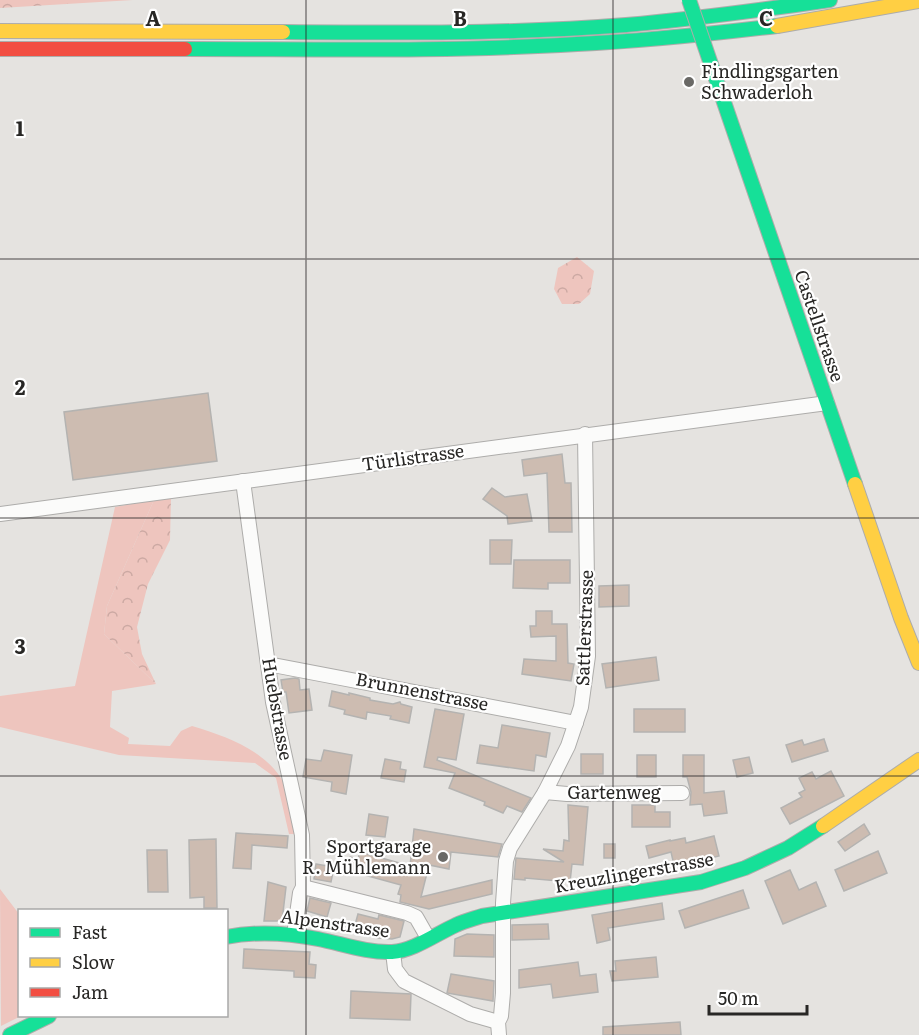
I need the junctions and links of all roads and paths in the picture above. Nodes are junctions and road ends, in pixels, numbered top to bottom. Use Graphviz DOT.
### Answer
graph roads {
  1 [pos="689,0"];
  2 [pos="830,0"];
  3 [pos="919,1"];
  4 [pos="0,31"];
  5 [pos="0,49"];
  6 [pos="826,403"];
  7 [pos="585,434"];
  8 [pos="243,481"];
  9 [pos="0,514"];
  10 [pos="919,663"];
  11 [pos="268,664"];
  12 [pos="576,723"];
  13 [pos="919,760"];
  14 [pos="545,792"];
  15 [pos="682,794"];
  16 [pos="303,887"];
  17 [pos="503,912"];
  18 [pos="294,935"];
  19 [pos="228,937"];
  20 [pos="428,938"];
  21 [pos="393,952"];
  22 [pos="47,1017"];
  23 [pos="499,1028"];
  24 [pos="10,1035"];
  1 -- 6 [label="main road, Castellstrasse, bridge"];
  2 -- 4 [label="main road"];
  3 -- 5 [label="main road"];
  6 -- 7 [label="street, Türlistrasse"];
  6 -- 10 [label="main road, Castellstrasse"];
  7 -- 8 [label="street, Türlistrasse"];
  7 -- 12 [label="street, Sattlerstrasse"];
  8 -- 9 [label="street, Türlistrasse"];
  8 -- 11 [label="street, Huebstrasse"];
  11 -- 12 [label="street, Brunnenstrasse"];
  11 -- 16 [label="street, Huebstrasse"];
  12 -- 14 [label="street, Sattlerstrasse"];
  13 -- 17 [label="main road, Kreuzlingerstrasse"];
  14 -- 15 [label="street, Gartenweg"];
  14 -- 17 [label="street, Sattlerstrasse"];
  16 -- 18 [label="street, Huebstrasse"];
  16 -- 20 [label="street"];
  17 -- 20 [label="main road, Alpenstrasse"];
  17 -- 23 [label="street, Sattlerstrasse"];
  18 -- 19 [label="main road, Alpenstrasse"];
  18 -- 21 [label="main road, Alpenstrasse"];
  20 -- 21 [label="main road, Alpenstrasse"];
  21 -- 23 [label="street"];
  22 -- 24 [label="main road"];
}
